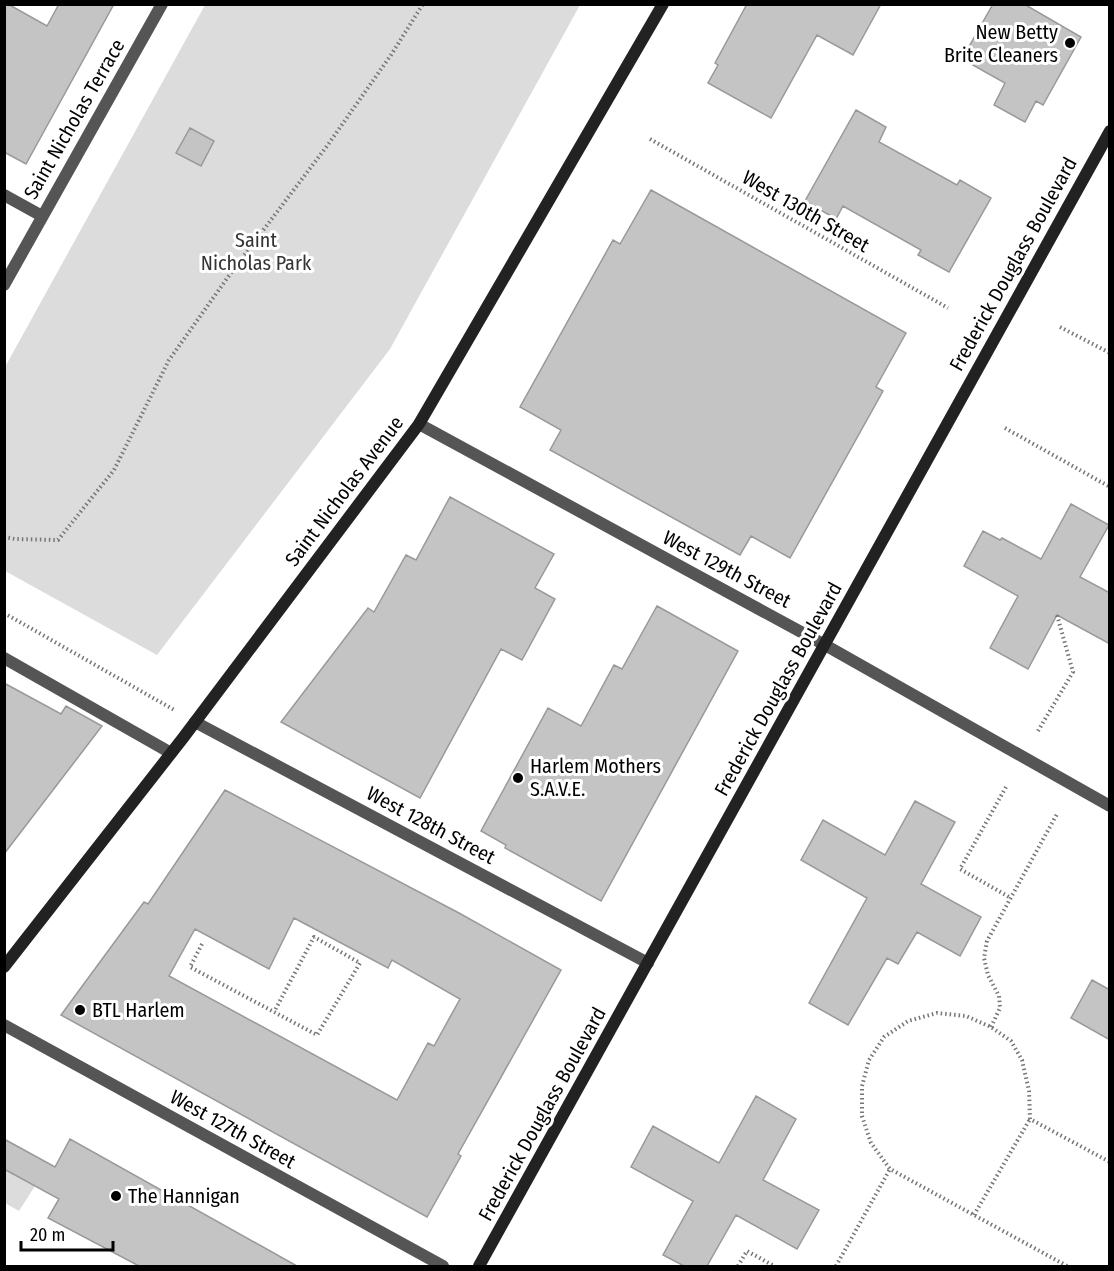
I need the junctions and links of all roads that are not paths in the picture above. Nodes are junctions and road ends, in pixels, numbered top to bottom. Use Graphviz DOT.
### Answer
graph roads {
  1 [pos="162,4"];
  2 [pos="663,4"];
  3 [pos="1110,131"];
  4 [pos="4,195"];
  5 [pos="42,216"];
  6 [pos="4,285"];
  7 [pos="418,424"];
  8 [pos="825,645"];
  9 [pos="4,658"];
  10 [pos="195,722"];
  11 [pos="171,753"];
  12 [pos="1110,806"];
  13 [pos="648,963"];
  14 [pos="4,967"];
  15 [pos="4,1025"];
  16 [pos="442,1266"];
  17 [pos="479,1266"];
  1 -- 5 [label="street, Saint Nicholas Terrace"];
  2 -- 7 [label="main road, Saint Nicholas Avenue"];
  3 -- 8 [label="main road, Frederick Douglass Boulevard"];
  4 -- 5 [label="street"];
  5 -- 6 [label="street, Saint Nicholas Terrace"];
  7 -- 8 [label="street, West 129th Street"];
  7 -- 10 [label="main road, Saint Nicholas Avenue"];
  8 -- 12 [label="street, West 129th Street"];
  8 -- 13 [label="main road, Frederick Douglass Boulevard"];
  9 -- 11 [label="street"];
  10 -- 11 [label="main road, Saint Nicholas Avenue"];
  10 -- 13 [label="street, West 128th Street"];
  11 -- 14 [label="main road, Saint Nicholas Avenue"];
  13 -- 17 [label="main road, Frederick Douglass Boulevard"];
  15 -- 16 [label="street, West 127th Street"];
}
